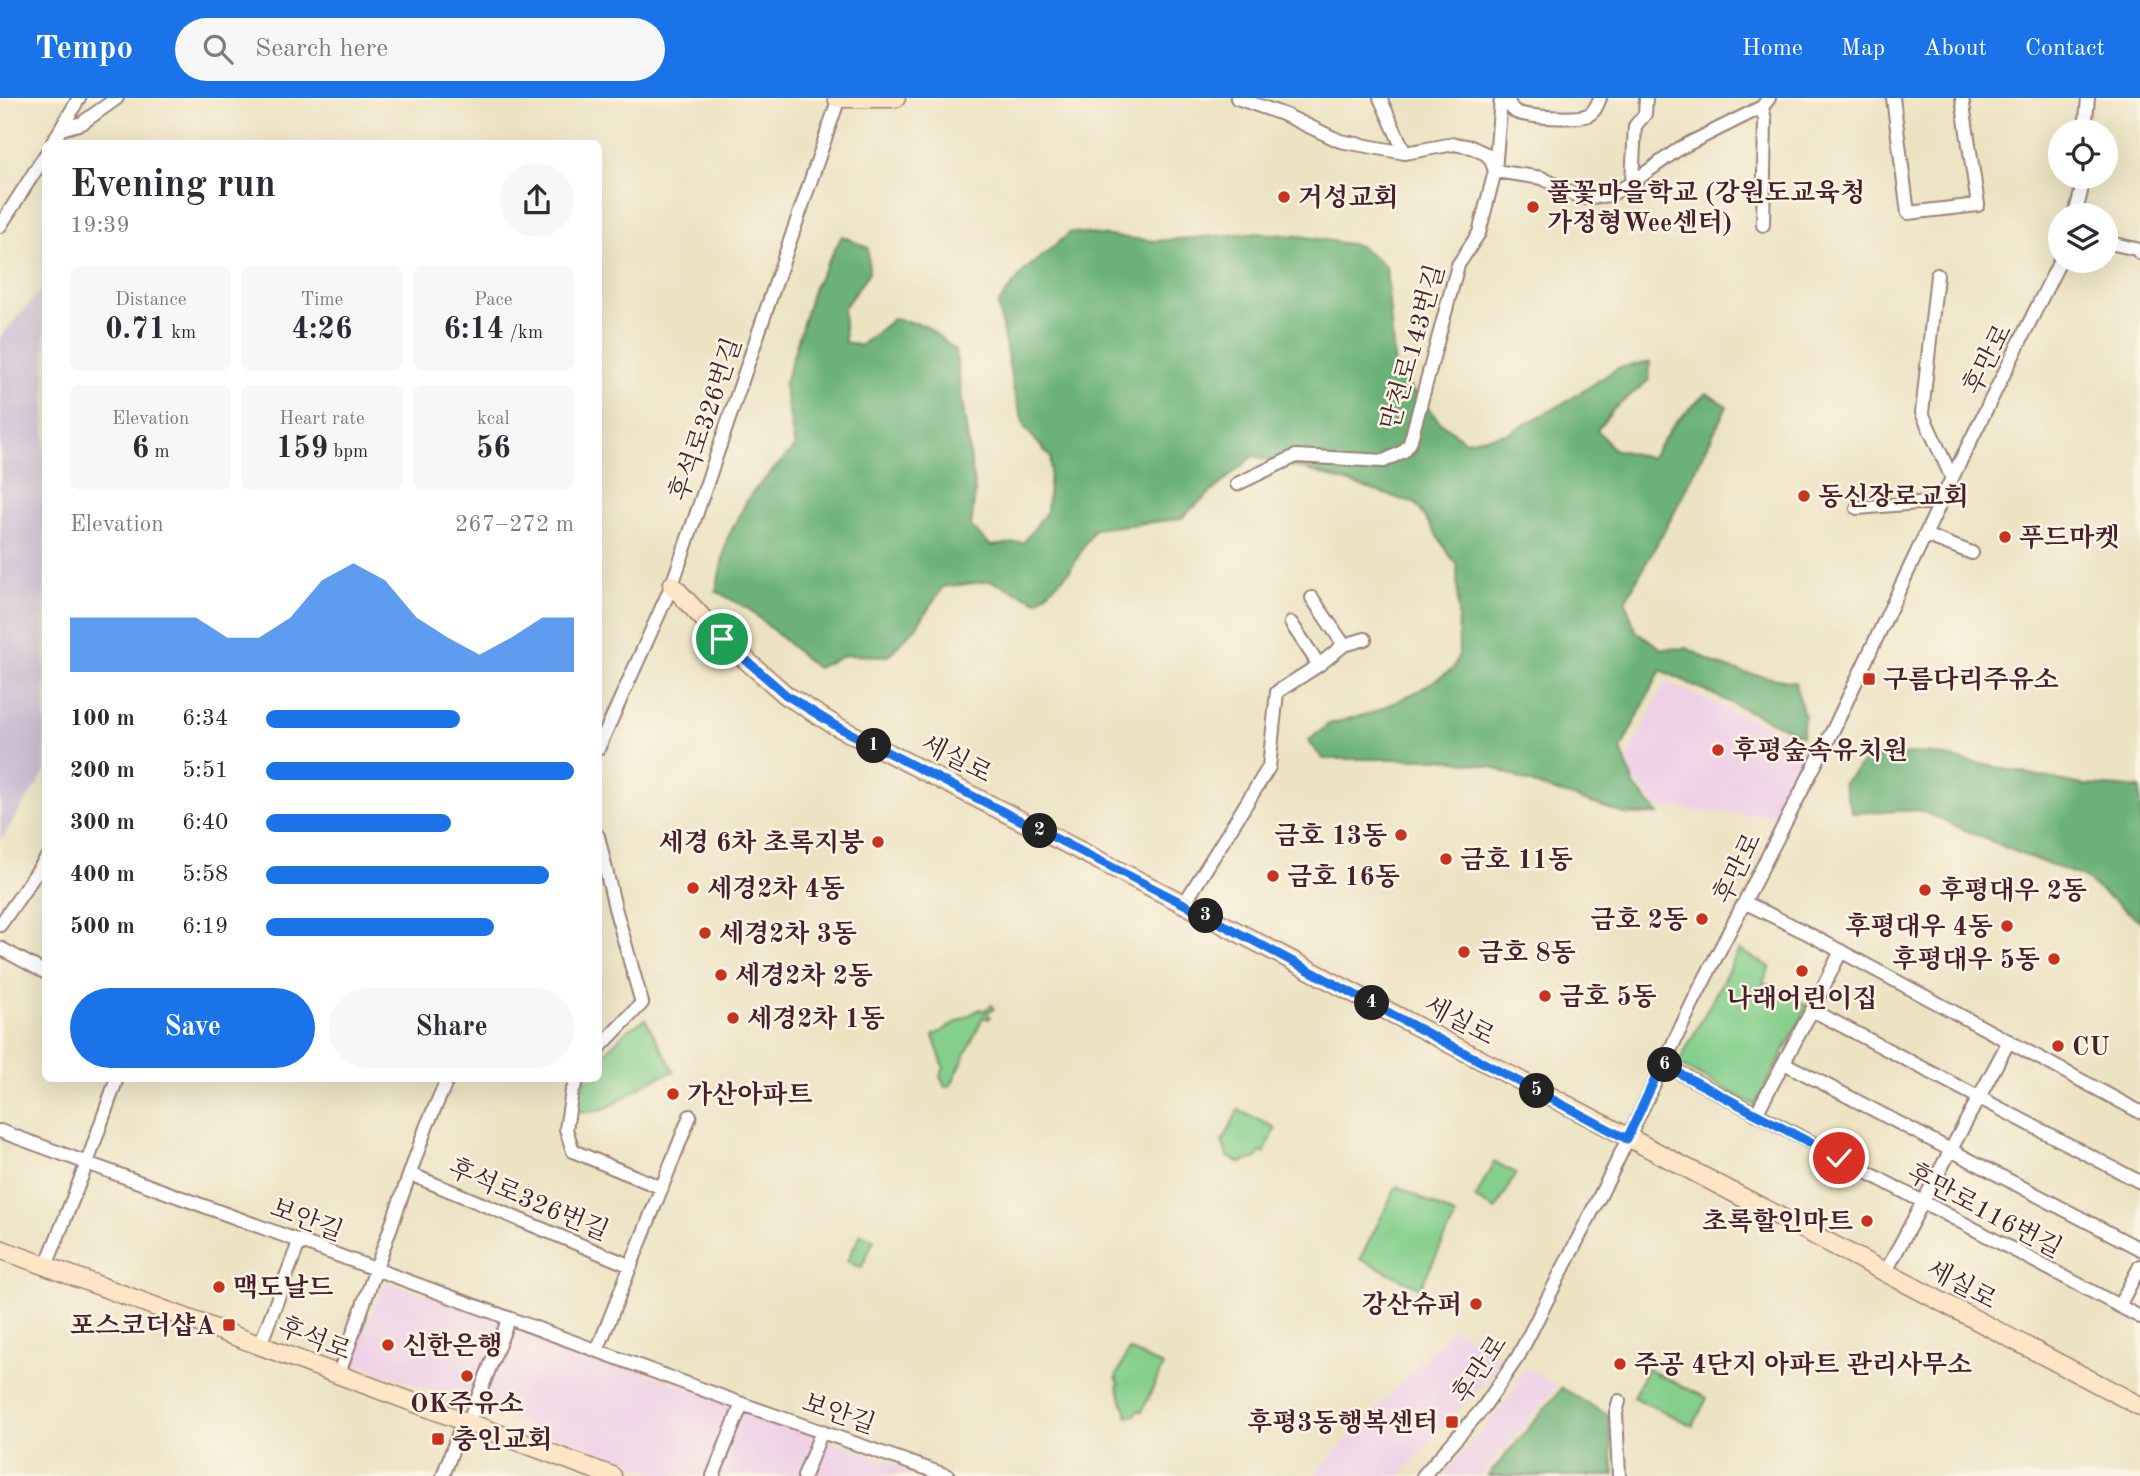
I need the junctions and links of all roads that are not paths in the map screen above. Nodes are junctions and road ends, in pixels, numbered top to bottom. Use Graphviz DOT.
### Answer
graph roads {
  1 [pos="79,98"];
  2 [pos="117,98"];
  3 [pos="838,98"];
  4 [pos="896,98"];
  5 [pos="1237,98"];
  6 [pos="1380,98"];
  7 [pos="1501,98"];
  8 [pos="1508,98"];
  9 [pos="1600,98"];
  10 [pos="1646,98"];
  11 [pos="1893,98"];
  12 [pos="1962,98"];
  13 [pos="2088,98"];
  14 [pos="1765,102"];
  15 [pos="2086,119"];
  16 [pos="61,129"];
  17 [pos="54,140"];
  18 [pos="1405,153"];
  19 [pos="42,160"];
  20 [pos="1495,171"];
  21 [pos="1632,182"];
  22 [pos="1763,225"];
  23 [pos="0,226"];
  24 [pos="2118,245"];
  25 [pos="2140,253"];
  26 [pos="2054,273"];
  27 [pos="1937,275"];
  28 [pos="1952,478"];
  29 [pos="1237,484"];
  30 [pos="1942,501"];
  31 [pos="1857,508"];
  32 [pos="1926,535"];
  33 [pos="1972,553"];
  34 [pos="672,585"];
  35 [pos="1312,598"];
  36 [pos="1291,623"];
  37 [pos="1365,639"];
  38 [pos="1344,645"];
  39 [pos="1319,665"];
  40 [pos="602,740"];
  41 [pos="602,853"];
  42 [pos="42,865"];
  43 [pos="1746,903"];
  44 [pos="1184,904"];
  45 [pos="0,925"];
  46 [pos="0,948"];
  47 [pos="1841,951"];
  48 [pos="42,971"];
  49 [pos="1812,1010"];
  50 [pos="2008,1041"];
  51 [pos="602,1045"];
  52 [pos="1784,1063"];
  53 [pos="1662,1064"];
  54 [pos="116,1082"];
  55 [pos="446,1082"];
  56 [pos="577,1082"];
  57 [pos="1978,1099"];
  58 [pos="2140,1112"];
  59 [pos="1756,1114"];
  60 [pos="690,1116"];
  61 [pos="0,1131"];
  62 [pos="1627,1139"];
  63 [pos="1950,1151"];
  64 [pos="87,1163"];
  65 [pos="410,1174"];
  66 [pos="2140,1182"];
  67 [pos="662,1188"];
  68 [pos="1923,1203"];
  69 [pos="300,1240"];
  70 [pos="0,1249"];
  71 [pos="2140,1249"];
  72 [pos="46,1266"];
  73 [pos="631,1266"];
  74 [pos="2140,1266"];
  75 [pos="376,1271"];
  76 [pos="1885,1273"];
  77 [pos="2119,1306"];
  78 [pos="2140,1317"];
  79 [pos="509,1318"];
  80 [pos="260,1345"];
  81 [pos="597,1351"];
  82 [pos="338,1376"];
  83 [pos="1619,1401"];
  84 [pos="742,1404"];
  85 [pos="2140,1406"];
  86 [pos="465,1422"];
  87 [pos="822,1431"];
  88 [pos="935,1473"];
  89 [pos="443,1476"];
  90 [pos="612,1476"];
  91 [pos="713,1476"];
  92 [pos="804,1476"];
  93 [pos="948,1476"];
  94 [pos="1423,1476"];
  95 [pos="1619,1476"];
  1 -- 16 [label="street"];
  2 -- 16 [label="street"];
  3 -- 4 [label="street"];
  3 -- 34 [label="street, 후석로326번길"];
  5 -- 18 [label="street"];
  6 -- 18 [label="street"];
  7 -- 20 [label="street, 만천로143번길"];
  8 -- 9 [label="street"];
  10 -- 21 [label="street"];
  11 -- 12 [label="street"];
  13 -- 15 [label="street"];
  14 -- 21 [label="street"];
  14 -- 22 [label="street"];
  16 -- 17 [label="street"];
  18 -- 20 [label="street"];
  19 -- 23 [label="street"];
  20 -- 21 [label="street"];
  20 -- 29 [label="street, 만천로143번길"];
  24 -- 25 [label="street"];
  26 -- 28 [label="street, 후만로"];
  27 -- 28 [label="street"];
  28 -- 30 [label="street, 후만로"];
  30 -- 31 [label="street"];
  30 -- 32 [label="street, 후만로"];
  32 -- 33 [label="street"];
  32 -- 43 [label="street, 후만로"];
  34 -- 40 [label="street, 후석로326번길"];
  34 -- 44 [label="street, 세실로"];
  35 -- 38 [label="street"];
  36 -- 39 [label="street"];
  37 -- 38 [label="street"];
  38 -- 39 [label="street"];
  39 -- 44 [label="street"];
  41 -- 51 [label="street"];
  42 -- 45 [label="street"];
  43 -- 47 [label="street"];
  43 -- 53 [label="street, 후만로"];
  44 -- 62 [label="street, 세실로"];
  46 -- 48 [label="street"];
  47 -- 49 [label="street"];
  47 -- 50 [label="street"];
  49 -- 52 [label="street"];
  49 -- 57 [label="street"];
  50 -- 57 [label="street"];
  50 -- 58 [label="street"];
  52 -- 59 [label="street"];
  52 -- 63 [label="street"];
  53 -- 59 [label="street, 후만로116번길"];
  53 -- 62 [label="street, 후만로"];
  54 -- 64 [label="street"];
  55 -- 65 [label="street, 후석로326번길"];
  56 -- 67 [label="street"];
  57 -- 63 [label="street"];
  57 -- 66 [label="street"];
  59 -- 68 [label="street, 후만로116번길"];
  60 -- 67 [label="street"];
  61 -- 64 [label="street, 보안길"];
  62 -- 76 [label="street, 세실로"];
  62 -- 94 [label="street, 후만로"];
  63 -- 68 [label="street"];
  63 -- 71 [label="street"];
  64 -- 69 [label="street, 보안길"];
  64 -- 72 [label="street"];
  65 -- 73 [label="street, 후석로326번길"];
  65 -- 75 [label="street, 후석로326번길"];
  67 -- 73 [label="street"];
  68 -- 76 [label="street"];
  68 -- 77 [label="street, 후만로116번길"];
  69 -- 75 [label="street, 보안길"];
  69 -- 80 [label="street"];
  70 -- 72 [label="street, 후석로"];
  72 -- 80 [label="street, 후석로"];
  73 -- 81 [label="street"];
  74 -- 77 [label="street"];
  75 -- 79 [label="street, 보안길"];
  75 -- 82 [label="street, 후석로326번길"];
  76 -- 85 [label="street, 세실로"];
  77 -- 78 [label="street, 후만로116번길"];
  79 -- 81 [label="street, 보안길"];
  79 -- 86 [label="street"];
  80 -- 82 [label="street, 후석로"];
  81 -- 84 [label="street, 보안길"];
  82 -- 86 [label="street, 후석로"];
  83 -- 95 [label="street"];
  84 -- 87 [label="street, 보안길"];
  84 -- 91 [label="street"];
  86 -- 89 [label="street"];
  86 -- 90 [label="street, 후석로"];
  87 -- 88 [label="street, 보안길"];
  87 -- 92 [label="street"];
  88 -- 93 [label="street, 보안길"];
}
